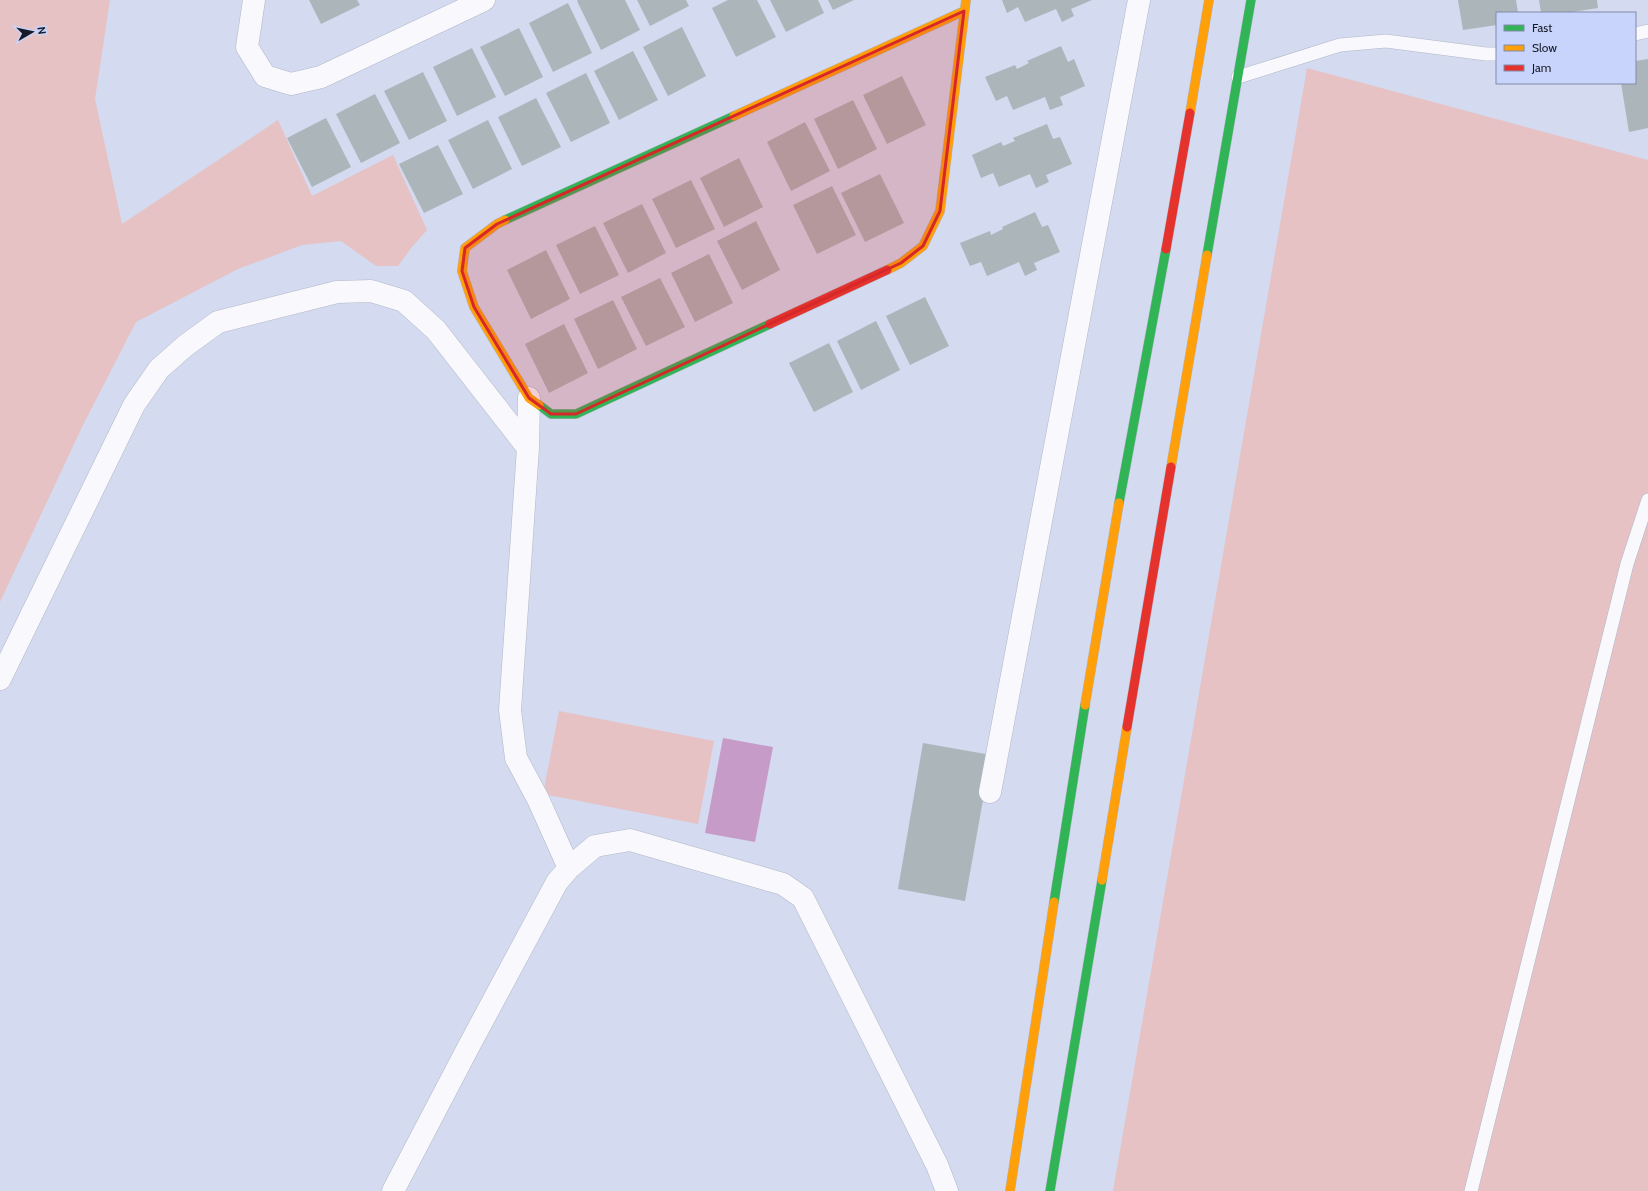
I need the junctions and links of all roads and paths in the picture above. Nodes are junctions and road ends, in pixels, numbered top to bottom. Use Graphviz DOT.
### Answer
graph roads {
  1 [pos="254,0"];
  2 [pos="484,0"];
  3 [pos="966,0"];
  4 [pos="1139,0"];
  5 [pos="1209,0"];
  6 [pos="1251,0"];
  7 [pos="964,11"];
  8 [pos="1648,31"];
  9 [pos="1636,34"];
  10 [pos="1496,54"];
  11 [pos="1238,76"];
  12 [pos="529,398"];
  13 [pos="528,448"];
  14 [pos="1648,500"];
  15 [pos="0,679"];
  16 [pos="990,792"];
  17 [pos="569,868"];
  18 [pos="393,1191"];
  19 [pos="947,1191"];
  20 [pos="1010,1191"];
  21 [pos="1050,1191"];
  22 [pos="1471,1191"];
  1 -- 2 [label="street"];
  3 -- 7 [label="street"];
  4 -- 16 [label="street"];
  5 -- 20 [label="street"];
  6 -- 11 [label="street"];
  7 -- 12 [label="street"];
  7 -- 12 [label="street"];
  8 -- 9 [label="lane"];
  10 -- 11 [label="lane"];
  11 -- 21 [label="street"];
  12 -- 13 [label="street"];
  13 -- 15 [label="street"];
  13 -- 17 [label="street"];
  14 -- 22 [label="lane"];
  17 -- 18 [label="street"];
  17 -- 19 [label="street"];
}
